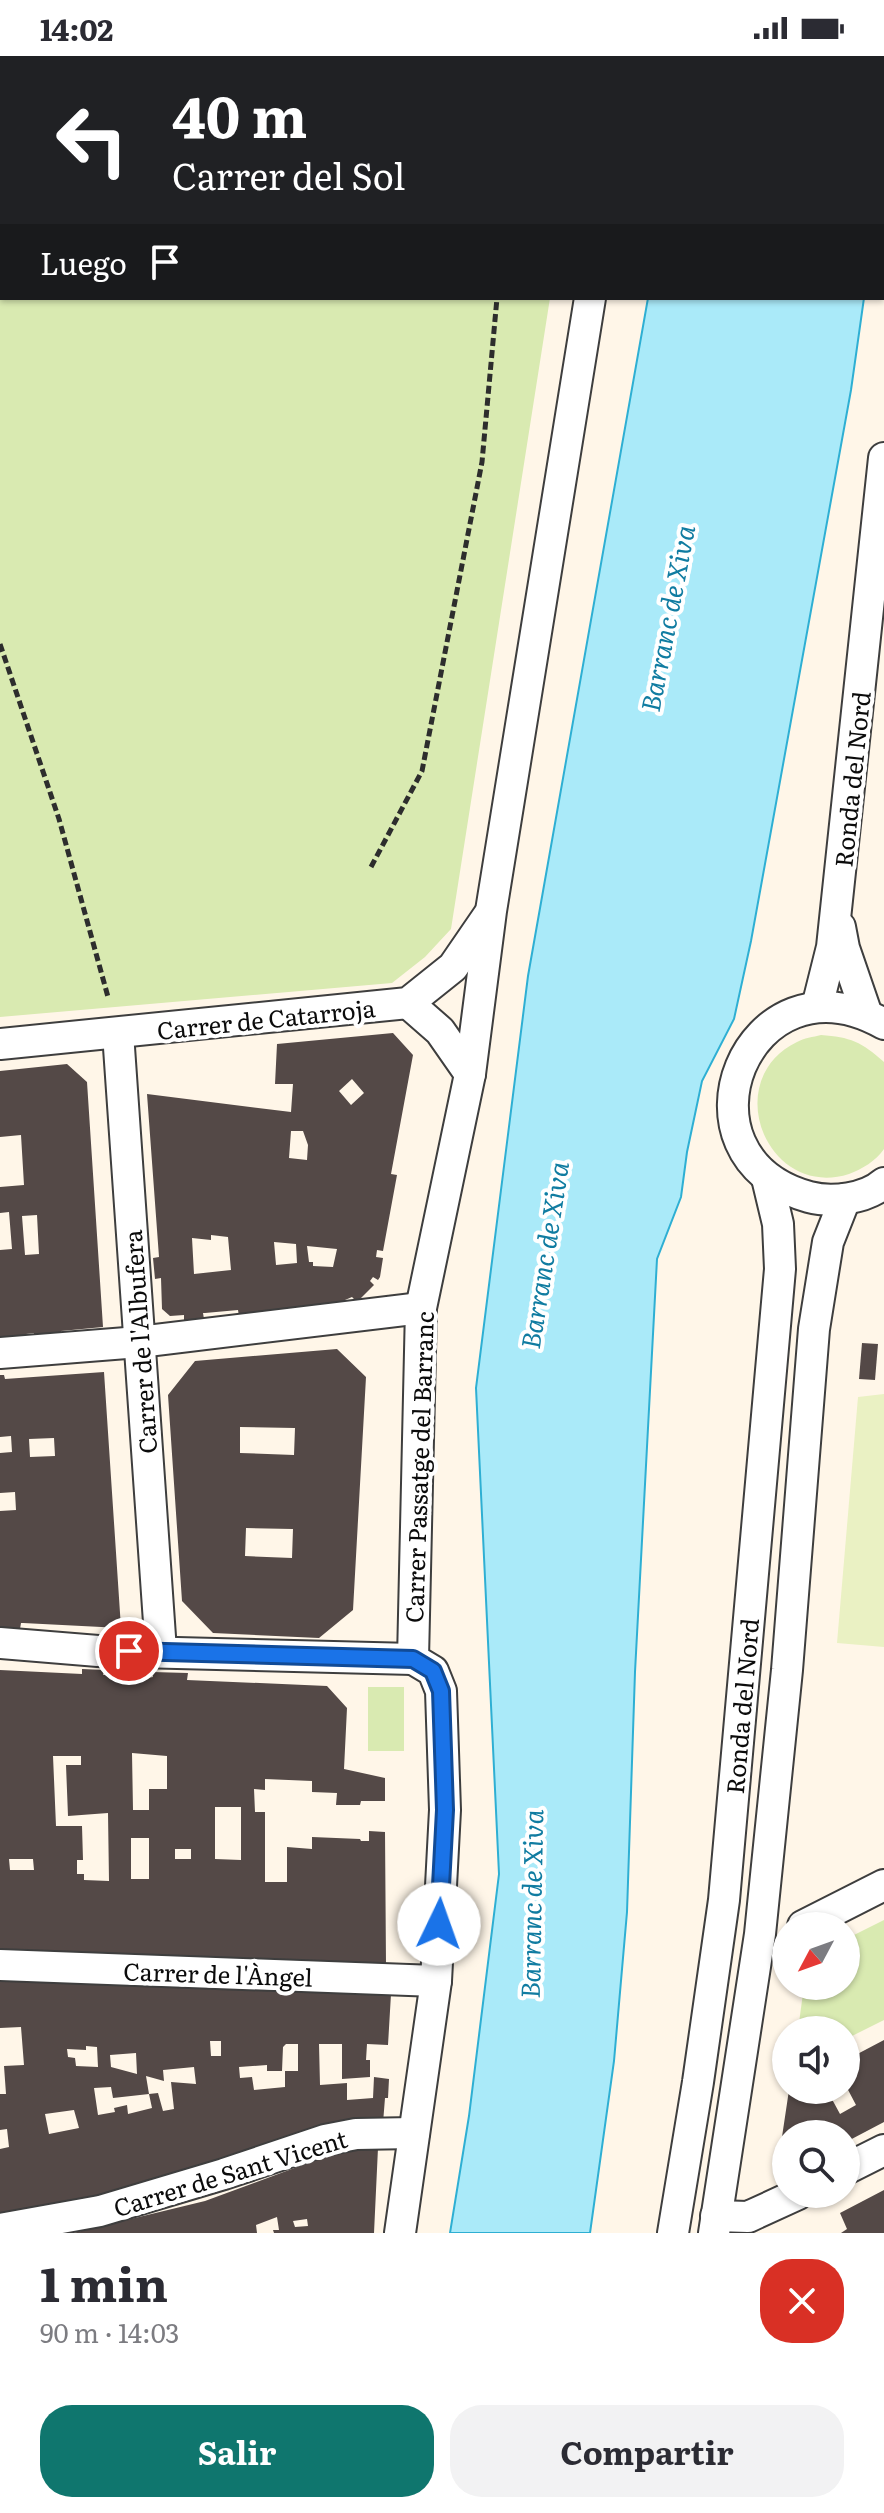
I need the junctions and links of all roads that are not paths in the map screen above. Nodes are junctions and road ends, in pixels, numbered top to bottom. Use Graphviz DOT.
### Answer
graph roads {
  1 [pos="590,300"];
  2 [pos="884,458"];
  3 [pos="836,909"];
  4 [pos="491,911"];
  5 [pos="408,1003"];
  6 [pos="817,1007"];
  7 [pos="876,1020"];
  8 [pos="118,1033"];
  9 [pos="0,1044"];
  10 [pos="470,1074"];
  11 [pos="767,1178"];
  12 [pos="884,1183"];
  13 [pos="845,1199"];
  14 [pos="421,1308"];
  15 [pos="139,1342"];
  16 [pos="0,1353"];
  17 [pos="0,1643"];
  18 [pos="161,1651"];
  19 [pos="413,1659"];
  20 [pos="884,1885"];
  21 [pos="774,1912"];
  22 [pos="831,1912"];
  23 [pos="772,1939"];
  24 [pos="0,1965"];
  25 [pos="436,1981"];
  26 [pos="414,2133"];
  27 [pos="884,2150"];
  28 [pos="860,2162"];
  29 [pos="772,2206"];
  30 [pos="715,2224"];
  31 [pos="0,2229"];
  32 [pos="400,2233"];
  33 [pos="673,2233"];
  1 -- 4 [label="street, Carrer Passatge del Barranc"];
  2 -- 3 [label="street, Ronda del Nord"];
  3 -- 6 [label="street, Ronda del Nord"];
  3 -- 7 [label="street, Ronda del Nord"];
  4 -- 5 [label="street, Carrer de Catarroja"];
  4 -- 10 [label="street, Carrer Passatge del Barranc"];
  5 -- 8 [label="street, Carrer de Catarroja"];
  5 -- 10 [label="street"];
  6 -- 7 [label="street"];
  6 -- 11 [label="street"];
  8 -- 9 [label="street, Carrer de Catarroja"];
  8 -- 15 [label="street, Carrer de l'Albufera"];
  10 -- 14 [label="street, Carrer Passatge del Barranc"];
  11 -- 13 [label="street"];
  11 -- 33 [label="street, Ronda del Nord"];
  12 -- 13 [label="street"];
  13 -- 21 [label="street, Ronda del Nord"];
  14 -- 15 [label="street"];
  14 -- 19 [label="street, Carrer Passatge del Barranc"];
  15 -- 16 [label="street"];
  15 -- 18 [label="street, Carrer de l'Albufera"];
  17 -- 18 [label="street"];
  18 -- 19 [label="street"];
  19 -- 25 [label="street"];
  20 -- 22 [label="street"];
  23 -- 30 [label="street, Ronda del Nord"];
  24 -- 25 [label="street, Carrer de l'Àngel"];
  25 -- 26 [label="street"];
  26 -- 31 [label="street, Carrer de Sant Vicent"];
  26 -- 32 [label="street"];
  27 -- 28 [label="street"];
  29 -- 30 [label="street"];
}
